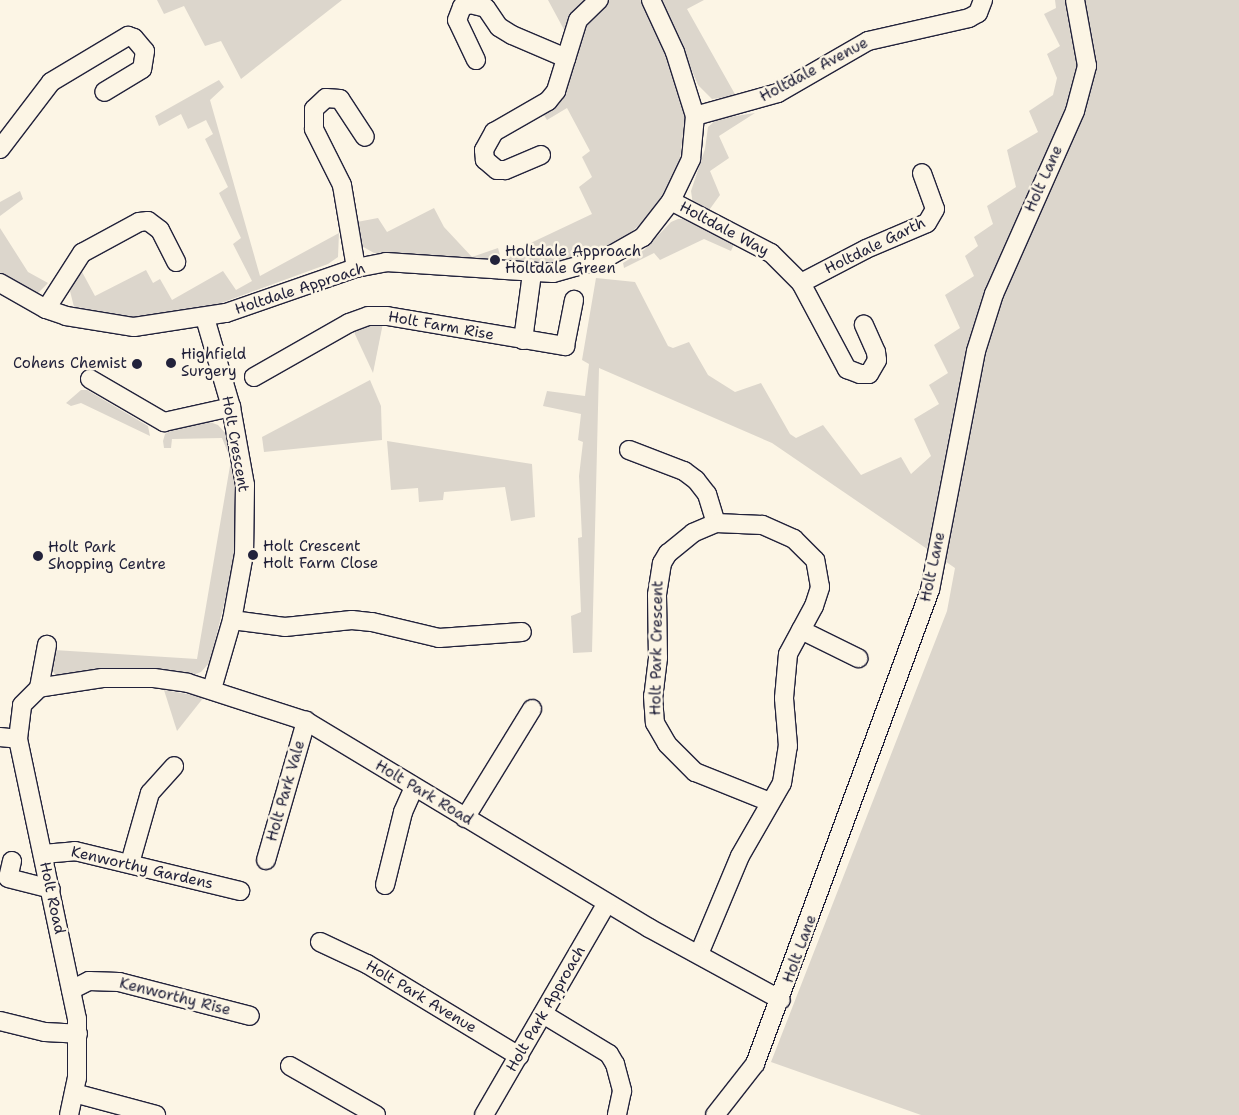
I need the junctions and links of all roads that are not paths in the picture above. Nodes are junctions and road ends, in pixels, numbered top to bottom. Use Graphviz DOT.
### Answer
graph roads {
  1 [pos="599,0"];
  2 [pos="651,0"];
  3 [pos="983,0"];
  4 [pos="1074,0"];
  5 [pos="566,58"];
  6 [pos="476,60"];
  7 [pos="104,92"];
  8 [pos="694,116"];
  9 [pos="366,137"];
  10 [pos="0,149"];
  11 [pos="541,155"];
  12 [pos="922,173"];
  13 [pos="671,201"];
  14 [pos="176,262"];
  15 [pos="356,268"];
  16 [pos="532,273"];
  17 [pos="0,283"];
  18 [pos="801,283"];
  19 [pos="574,300"];
  20 [pos="46,309"];
  21 [pos="205,318"];
  22 [pos="864,324"];
  23 [pos="523,340"];
  24 [pos="254,377"];
  25 [pos="90,380"];
  26 [pos="232,407"];
  27 [pos="629,450"];
  28 [pos="716,523"];
  29 [pos="232,620"];
  30 [pos="800,630"];
  31 [pos="522,632"];
  32 [pos="47,645"];
  33 [pos="858,658"];
  34 [pos="39,688"];
  35 [pos="212,689"];
  36 [pos="532,709"];
  37 [pos="306,722"];
  38 [pos="0,737"];
  39 [pos="18,739"];
  40 [pos="174,766"];
  41 [pos="414,787"];
  42 [pos="770,802"];
  43 [pos="465,818"];
  44 [pos="43,854"];
  45 [pos="266,860"];
  46 [pos="12,862"];
  47 [pos="130,863"];
  48 [pos="385,885"];
  49 [pos="51,889"];
  50 [pos="240,891"];
  51 [pos="608,903"];
  52 [pos="320,942"];
  53 [pos="699,954"];
  54 [pos="71,990"];
  55 [pos="781,1000"];
  56 [pos="543,1014"];
  57 [pos="250,1016"];
  58 [pos="0,1021"];
  59 [pos="78,1034"];
  60 [pos="519,1056"];
  61 [pos="290,1066"];
  62 [pos="74,1093"];
  63 [pos="69,1115"];
  64 [pos="156,1115"];
  65 [pos="376,1115"];
  66 [pos="484,1115"];
  67 [pos="617,1115"];
  68 [pos="714,1115"];
  1 -- 5 [label="street"];
  2 -- 8 [label="street, Holtdale Approach"];
  3 -- 8 [label="street, Holtdale Avenue"];
  4 -- 55 [label="street, Holt Lane"];
  5 -- 6 [label="street"];
  5 -- 11 [label="street"];
  7 -- 10 [label="street"];
  8 -- 13 [label="street, Holtdale Approach"];
  9 -- 15 [label="street"];
  12 -- 18 [label="street, Holtdale Garth"];
  13 -- 16 [label="street, Holtdale Approach"];
  13 -- 18 [label="street, Holtdale Way"];
  14 -- 20 [label="street"];
  15 -- 16 [label="street, Holtdale Approach"];
  15 -- 21 [label="street, Holtdale Approach"];
  16 -- 23 [label="street"];
  17 -- 20 [label="street, Holtdale Approach"];
  18 -- 22 [label="street, Holtdale Way"];
  19 -- 23 [label="street, Holt Farm Rise"];
  20 -- 21 [label="street, Holtdale Approach"];
  21 -- 26 [label="street, Holt Crescent"];
  23 -- 24 [label="street, Holt Farm Rise"];
  25 -- 26 [label="street"];
  26 -- 29 [label="street, Holt Crescent"];
  27 -- 28 [label="street"];
  28 -- 30 [label="street, Holt Park Crescent"];
  28 -- 42 [label="street, Holt Park Crescent"];
  29 -- 31 [label="street"];
  29 -- 35 [label="street, Holt Crescent"];
  30 -- 33 [label="street"];
  30 -- 42 [label="street, Holt Park Crescent"];
  32 -- 34 [label="street"];
  34 -- 35 [label="street, Holt Park Road"];
  34 -- 39 [label="street, Holt Road"];
  35 -- 37 [label="street, Holt Park Road"];
  36 -- 43 [label="street"];
  37 -- 41 [label="street, Holt Park Road"];
  37 -- 45 [label="street, Holt Park Vale"];
  38 -- 39 [label="street"];
  39 -- 44 [label="street, Holt Road"];
  40 -- 47 [label="street"];
  41 -- 43 [label="street, Holt Park Road"];
  41 -- 48 [label="street"];
  42 -- 53 [label="street, Holt Park Crescent"];
  43 -- 51 [label="street, Holt Park Road"];
  44 -- 47 [label="street, Kenworthy Gardens"];
  44 -- 49 [label="street, Holt Road"];
  46 -- 49 [label="street"];
  47 -- 50 [label="street, Kenworthy Gardens"];
  49 -- 54 [label="street, Holt Road"];
  51 -- 53 [label="street, Holt Park Road"];
  51 -- 56 [label="street, Holt Park Approach"];
  52 -- 60 [label="street, Holt Park Avenue"];
  53 -- 55 [label="street, Holt Park Road"];
  54 -- 57 [label="street, Kenworthy Rise"];
  54 -- 59 [label="street, Holt Road"];
  55 -- 68 [label="street, Holt Lane"];
  56 -- 60 [label="street, Holt Park Approach"];
  56 -- 67 [label="street"];
  58 -- 59 [label="street"];
  59 -- 62 [label="street, Holt Road"];
  60 -- 66 [label="street, Holt Park Approach"];
  61 -- 65 [label="street"];
  62 -- 63 [label="street, Holt Road"];
  62 -- 64 [label="street"];
}
